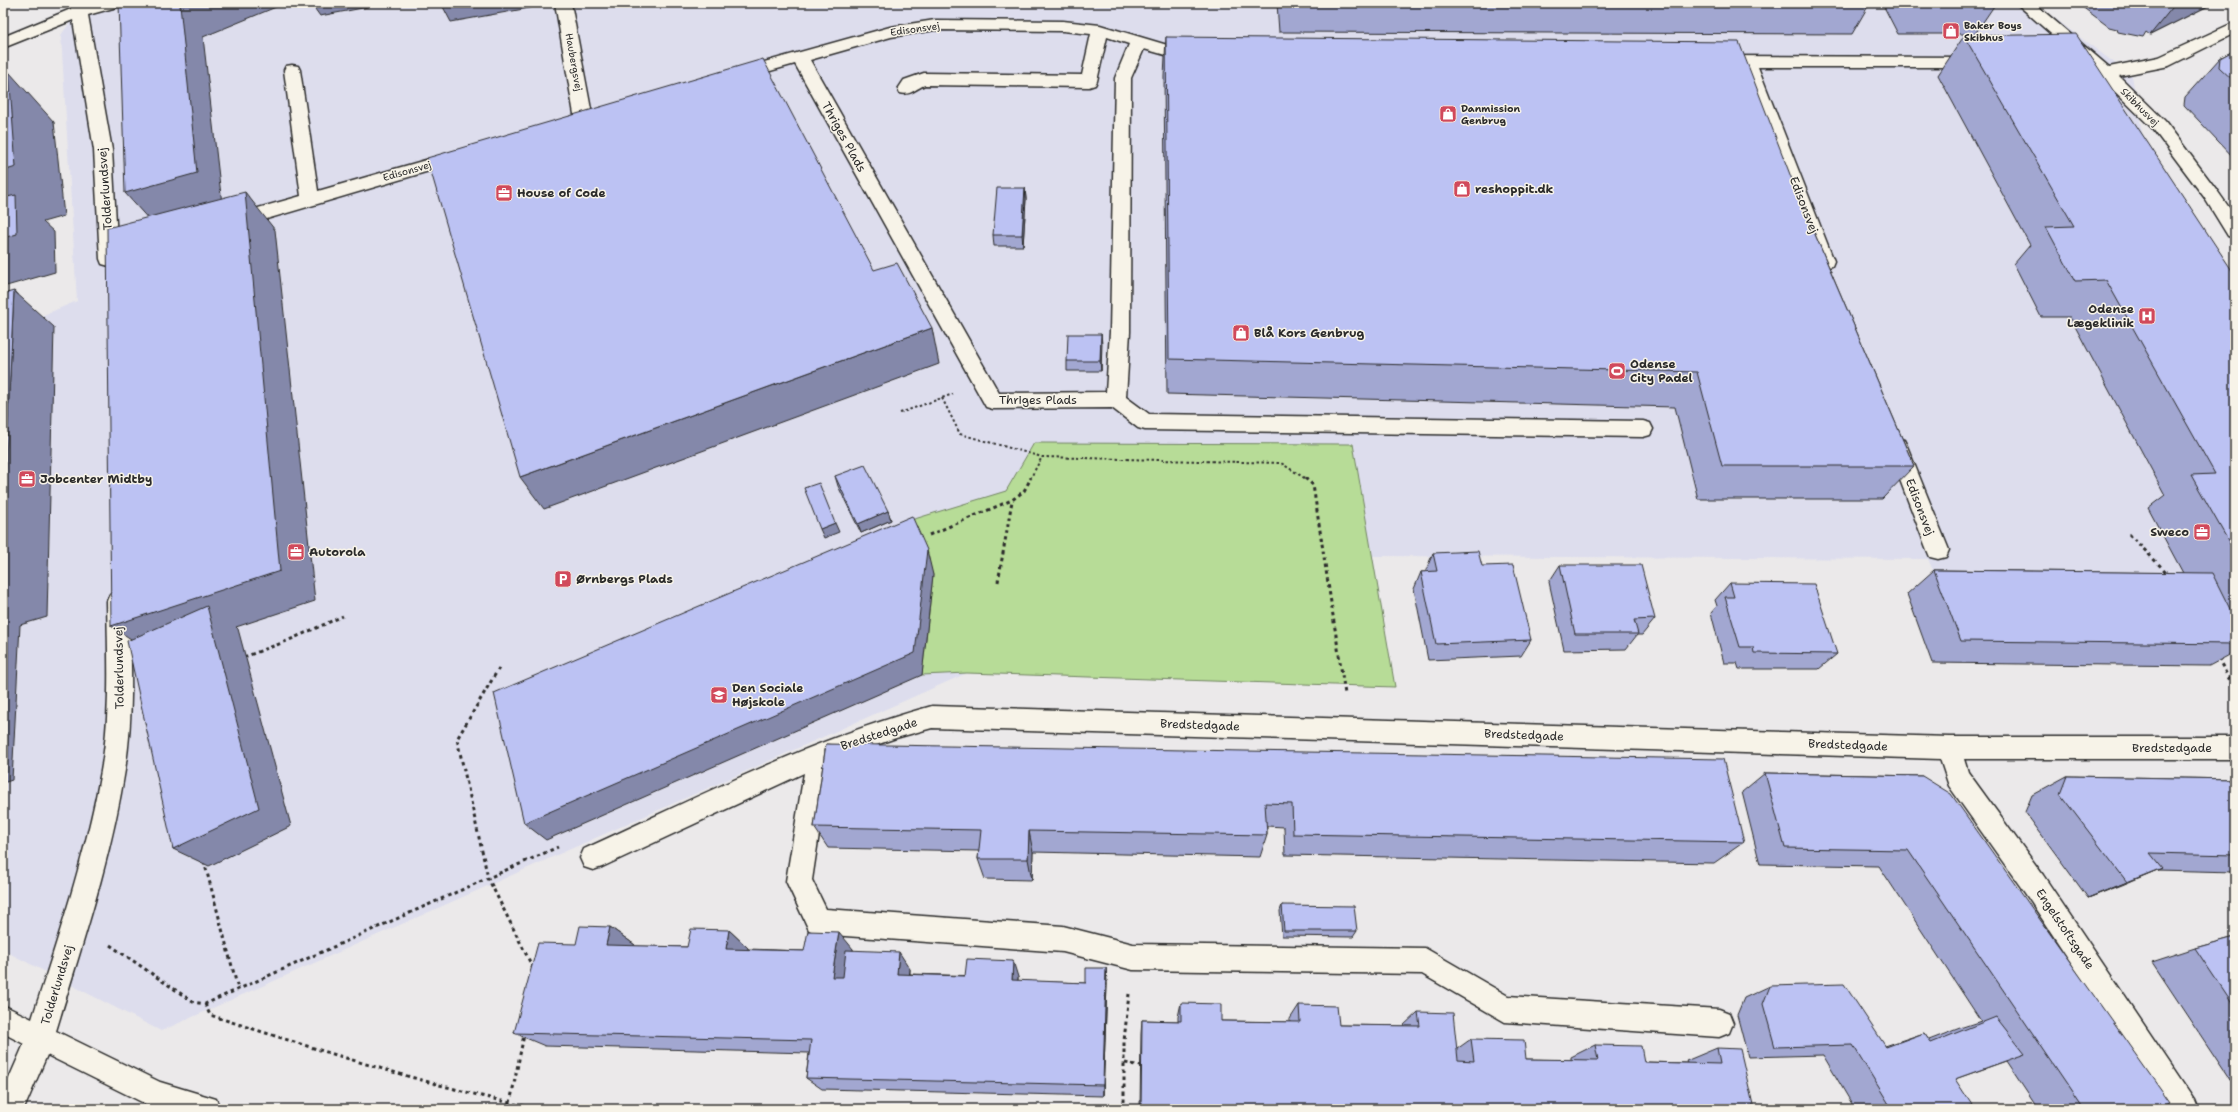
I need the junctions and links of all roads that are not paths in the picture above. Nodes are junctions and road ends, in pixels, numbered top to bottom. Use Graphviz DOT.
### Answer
graph roads {
  1 [pos="111,3"];
  2 [pos="564,3"];
  3 [pos="2024,3"];
  4 [pos="78,8"];
  5 [pos="2235,27"];
  6 [pos="1100,30"];
  7 [pos="1138,42"];
  8 [pos="3,43"];
  9 [pos="2083,53"];
  10 [pos="1212,56"];
  11 [pos="2063,56"];
  12 [pos="800,58"];
  13 [pos="1702,61"];
  14 [pos="1748,61"];
  15 [pos="1994,62"];
  16 [pos="292,70"];
  17 [pos="2106,73"];
  18 [pos="721,80"];
  19 [pos="906,89"];
  20 [pos="583,120"];
  21 [pos="471,153"];
  22 [pos="310,199"];
  23 [pos="214,227"];
  24 [pos="2235,232"];
  25 [pos="1831,276"];
  26 [pos="110,280"];
  27 [pos="1116,400"];
  28 [pos="1643,429"];
  29 [pos="1890,429"];
  30 [pos="1938,550"];
  31 [pos="117,578"];
  32 [pos="1948,748"];
  33 [pos="2235,748"];
  34 [pos="819,754"];
  35 [pos="593,858"];
  36 [pos="3,1019"];
  37 [pos="1719,1023"];
  38 [pos="40,1038"];
  39 [pos="10,1109"];
  40 [pos="206,1109"];
  41 [pos="2184,1109"];
  1 -- 4 [label="street"];
  2 -- 20 [label="street, Haubergsvej"];
  3 -- 9 [label="street, Skibhusvej"];
  4 -- 8 [label="street"];
  4 -- 26 [label="street, Tolderlundsvej"];
  5 -- 17 [label="street"];
  6 -- 7 [label="street, Edisonsvej"];
  6 -- 12 [label="street, Edisonsvej"];
  6 -- 19 [label="street"];
  7 -- 10 [label="street, Edisonsvej"];
  7 -- 27 [label="street"];
  9 -- 11 [label="street"];
  9 -- 17 [label="street, Skibhusvej"];
  12 -- 18 [label="street, Edisonsvej"];
  12 -- 27 [label="street, Thriges Plads"];
  13 -- 14 [label="street"];
  14 -- 15 [label="street"];
  14 -- 25 [label="street, Edisonsvej"];
  16 -- 22 [label="street"];
  17 -- 24 [label="street, Skibhusvej"];
  21 -- 22 [label="street, Edisonsvej"];
  22 -- 23 [label="street, Edisonsvej"];
  27 -- 28 [label="street"];
  29 -- 30 [label="street, Edisonsvej"];
  31 -- 38 [label="street, Tolderlundsvej"];
  32 -- 33 [label="street, Bredstedgade"];
  32 -- 34 [label="street, Bredstedgade"];
  32 -- 41 [label="street, Engelstoftsgade"];
  34 -- 35 [label="street, Bredstedgade"];
  34 -- 37 [label="street"];
  36 -- 38 [label="street"];
  38 -- 39 [label="street, Tolderlundsvej"];
  38 -- 40 [label="street"];
}
